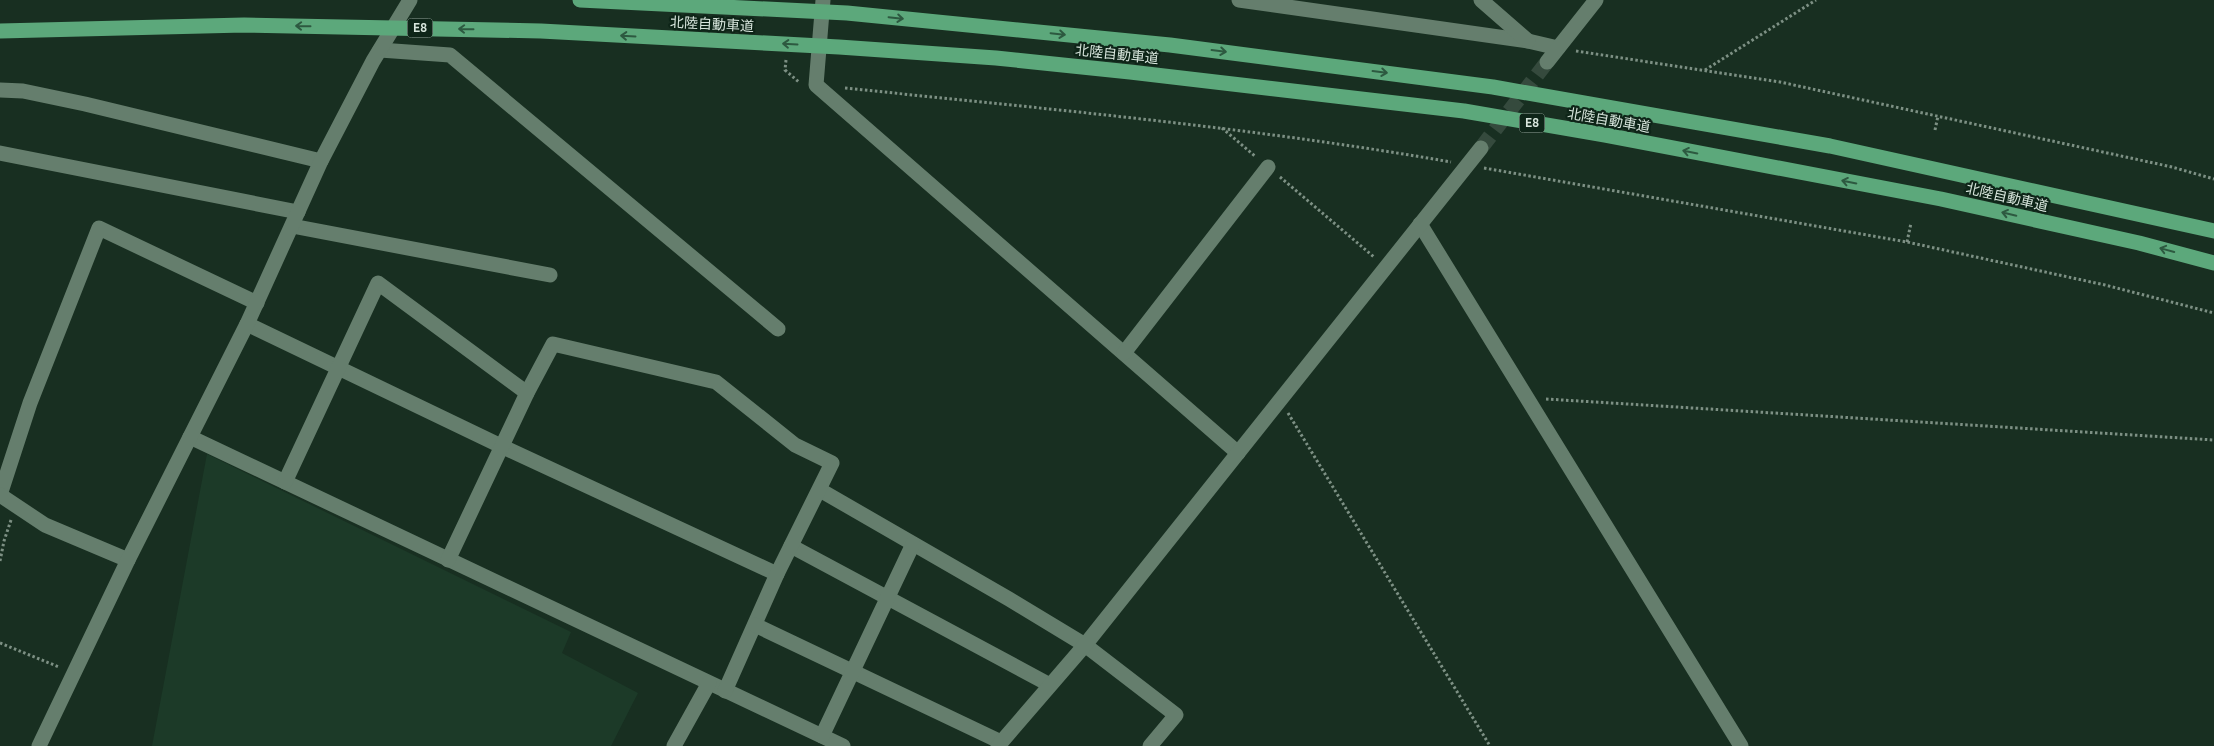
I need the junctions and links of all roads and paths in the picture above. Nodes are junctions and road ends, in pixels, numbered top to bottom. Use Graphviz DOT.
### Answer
graph roads {
  1 [pos="410,0"];
  2 [pos="580,0"];
  3 [pos="823,0"];
  4 [pos="1239,0"];
  5 [pos="1481,0"];
  6 [pos="1596,0"];
  7 [pos="1816,0"];
  8 [pos="0,31"];
  9 [pos="1528,41"];
  10 [pos="1558,48"];
  11 [pos="380,50"];
  12 [pos="786,60"];
  13 [pos="1547,62"];
  14 [pos="1704,70"];
  15 [pos="808,84"];
  16 [pos="0,90"];
  17 [pos="1938,116"];
  18 [pos="1221,127"];
  19 [pos="1935,130"];
  20 [pos="1481,148"];
  21 [pos="0,153"];
  22 [pos="321,162"];
  23 [pos="1468,165"];
  24 [pos="1268,168"];
  25 [pos="2214,179"];
  26 [pos="295,219"];
  27 [pos="1911,223"];
  28 [pos="1420,224"];
  29 [pos="2214,231"];
  30 [pos="1907,242"];
  31 [pos="2214,263"];
  32 [pos="1386,267"];
  33 [pos="550,275"];
  34 [pos="257,303"];
  35 [pos="2214,313"];
  36 [pos="248,324"];
  37 [pos="778,329"];
  38 [pos="1124,353"];
  39 [pos="337,367"];
  40 [pos="527,393"];
  41 [pos="1527,398"];
  42 [pos="1280,400"];
  43 [pos="190,437"];
  44 [pos="2214,440"];
  45 [pos="501,446"];
  46 [pos="1238,453"];
  47 [pos="285,482"];
  48 [pos="820,490"];
  49 [pos="0,495"];
  50 [pos="16,506"];
  51 [pos="913,544"];
  52 [pos="791,546"];
  53 [pos="0,560"];
  54 [pos="128,560"];
  55 [pos="448,560"];
  56 [pos="777,574"];
  57 [pos="888,597"];
  58 [pos="755,625"];
  59 [pos="0,643"];
  60 [pos="1085,645"];
  61 [pos="853,670"];
  62 [pos="74,673"];
  63 [pos="709,683"];
  64 [pos="1050,685"];
  65 [pos="725,691"];
  66 [pos="822,736"];
  67 [pos="999,744"];
  68 [pos="38,746"];
  69 [pos="674,746"];
  70 [pos="844,746"];
  71 [pos="1150,746"];
  72 [pos="1490,746"];
  73 [pos="1741,746"];
  1 -- 11 [label="street"];
  2 -- 29 [label="highway, 北陸自動車道 / E8, one-way"];
  3 -- 15 [label="street"];
  4 -- 9 [label="street"];
  5 -- 9 [label="street"];
  6 -- 10 [label="street"];
  7 -- 14 [label="path"];
  31 -- 8 [label="highway, 北陸自動車道 / E8, one-way"];
  9 -- 10 [label="street"];
  10 -- 13 [label="street"];
  10 -- 14 [label="path"];
  11 -- 22 [label="street"];
  11 -- 37 [label="street"];
  12 -- 15 [label="path"];
  14 -- 17 [label="path"];
  15 -- 18 [label="path"];
  15 -- 38 [label="street"];
  16 -- 22 [label="street"];
  17 -- 19 [label="path"];
  17 -- 25 [label="path"];
  18 -- 23 [label="path"];
  18 -- 24 [label="path"];
  20 -- 23 [label="street"];
  21 -- 26 [label="street"];
  22 -- 26 [label="street"];
  23 -- 28 [label="street"];
  23 -- 30 [label="path"];
  24 -- 32 [label="path"];
  24 -- 38 [label="street"];
  26 -- 33 [label="street"];
  26 -- 34 [label="street"];
  27 -- 30 [label="path"];
  28 -- 32 [label="street"];
  28 -- 41 [label="street"];
  30 -- 35 [label="path"];
  32 -- 42 [label="street"];
  34 -- 36 [label="street"];
  34 -- 49 [label="street"];
  36 -- 39 [label="street"];
  36 -- 43 [label="street"];
  38 -- 46 [label="street"];
  39 -- 40 [label="street"];
  39 -- 45 [label="street"];
  39 -- 47 [label="street"];
  40 -- 45 [label="street"];
  40 -- 48 [label="street"];
  41 -- 44 [label="path"];
  41 -- 73 [label="street"];
  42 -- 46 [label="street"];
  42 -- 72 [label="path"];
  43 -- 47 [label="street"];
  43 -- 54 [label="street"];
  45 -- 55 [label="street"];
  45 -- 56 [label="street"];
  46 -- 60 [label="street"];
  47 -- 55 [label="street"];
  48 -- 51 [label="street"];
  48 -- 52 [label="street"];
  49 -- 50 [label="street"];
  50 -- 53 [label="path"];
  50 -- 54 [label="street"];
  51 -- 57 [label="street"];
  51 -- 60 [label="street"];
  52 -- 56 [label="street"];
  52 -- 57 [label="street"];
  54 -- 62 [label="street"];
  55 -- 63 [label="street"];
  56 -- 58 [label="street"];
  57 -- 61 [label="street"];
  57 -- 64 [label="street"];
  58 -- 61 [label="street"];
  58 -- 65 [label="street"];
  59 -- 62 [label="path"];
  60 -- 64 [label="street"];
  60 -- 71 [label="street"];
  61 -- 66 [label="street"];
  61 -- 67 [label="street"];
  62 -- 68 [label="street"];
  63 -- 65 [label="street"];
  63 -- 69 [label="street"];
  64 -- 67 [label="street"];
  65 -- 66 [label="street"];
  66 -- 70 [label="street"];
}
